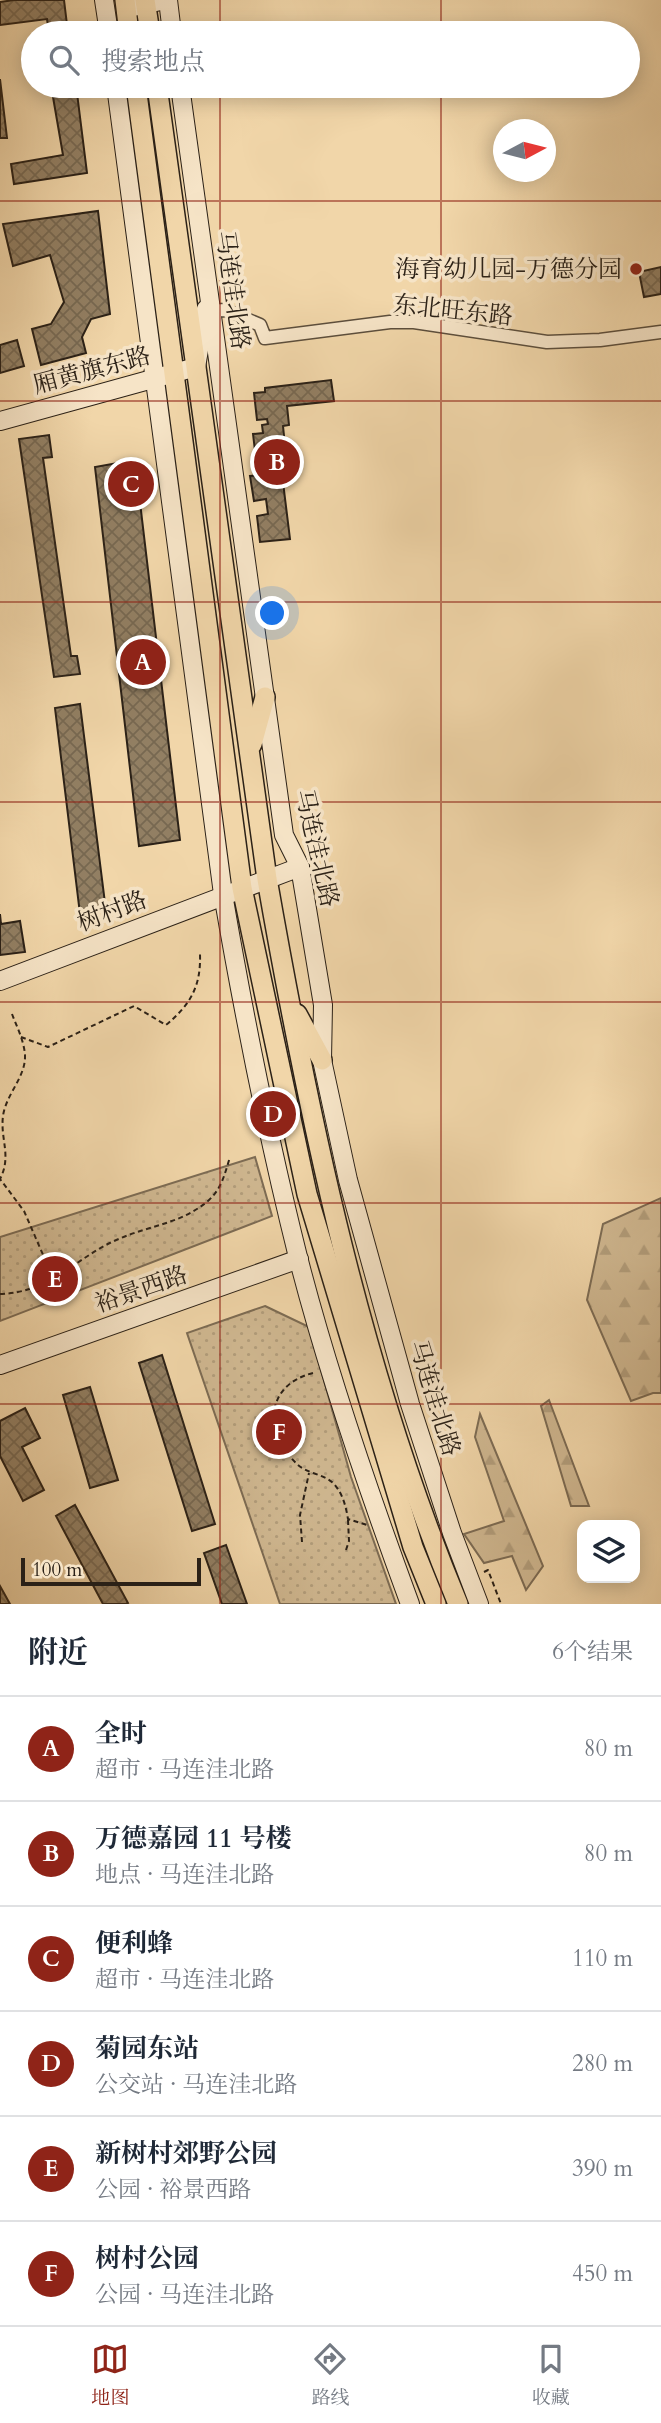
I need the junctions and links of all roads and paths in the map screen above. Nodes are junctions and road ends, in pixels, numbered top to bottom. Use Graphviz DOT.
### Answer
graph roads {
  1 [pos="104,0"];
  2 [pos="156,1"];
  3 [pos="126,4"];
  4 [pos="107,21"];
  5 [pos="152,21"];
  6 [pos="166,21"];
  7 [pos="118,98"];
  8 [pos="136,98"];
  9 [pos="138,98"];
  10 [pos="159,98"];
  11 [pos="182,98"];
  12 [pos="127,165"];
  13 [pos="208,292"];
  14 [pos="211,311"];
  15 [pos="661,332"];
  16 [pos="196,367"];
  17 [pos="165,375"];
  18 [pos="0,421"];
  19 [pos="265,697"];
  20 [pos="249,751"];
  21 [pos="300,867"];
  22 [pos="267,879"];
  23 [pos="242,888"];
  24 [pos="223,894"];
  25 [pos="200,954"];
  26 [pos="0,981"];
  27 [pos="288,996"];
  28 [pos="12,1014"];
  29 [pos="20,1036"];
  30 [pos="322,1060"];
  31 [pos="230,1157"];
  32 [pos="0,1179"];
  33 [pos="299,1259"];
  34 [pos="54,1280"];
  35 [pos="0,1294"];
  36 [pos="0,1365"];
  37 [pos="331,1368"];
  38 [pos="309,1472"];
  39 [pos="348,1519"];
  40 [pos="380,1522"];
  41 [pos="302,1542"];
  42 [pos="346,1550"];
  43 [pos="486,1583"];
  44 [pos="410,1604"];
  45 [pos="436,1604"];
  46 [pos="458,1604"];
  47 [pos="479,1604"];
  48 [pos="501,1604"];
  1 -- 4 [label="street"];
  2 -- 3 [label="street"];
  2 -- 5 [label="main road"];
  2 -- 6 [label="street"];
  7 -- 12 [label="street"];
  8 -- 12 [label="street"];
  9 -- 17 [label="main road"];
  10 -- 16 [label="main road, 马连洼北路"];
  11 -- 13 [label="street, 马连洼北路"];
  12 -- 17 [label="street"];
  13 -- 14 [label="street, 马连洼北路"];
  13 -- 16 [label="street"];
  14 -- 15 [label="street, 东北旺东路"];
  14 -- 19 [label="street, 马连洼北路"];
  16 -- 17 [label="street, 厢黄旗东路"];
  16 -- 20 [label="main road, 马连洼北路"];
  17 -- 18 [label="street, 厢黄旗东路"];
  17 -- 23 [label="main road"];
  17 -- 24 [label="street"];
  19 -- 20 [label="main road"];
  19 -- 21 [label="street, 马连洼北路"];
  20 -- 22 [label="main road, 马连洼北路"];
  21 -- 22 [label="street, 树村路"];
  21 -- 30 [label="street, 马连洼北路"];
  22 -- 23 [label="street, 树村路"];
  22 -- 27 [label="main road, 马连洼北路"];
  23 -- 24 [label="street, 树村路"];
  23 -- 45 [label="main road"];
  24 -- 26 [label="street, 树村路"];
  24 -- 33 [label="street"];
  25 -- 29 [label="path"];
  27 -- 30 [label="main road"];
  27 -- 46 [label="main road, 马连洼北路"];
  28 -- 29 [label="path"];
  29 -- 32 [label="path"];
  30 -- 47 [label="street, 马连洼北路"];
  31 -- 34 [label="path"];
  32 -- 34 [label="path"];
  33 -- 36 [label="street, 裕景西路"];
  33 -- 37 [label="street"];
  34 -- 35 [label="path"];
  37 -- 38 [label="path"];
  37 -- 40 [label="street"];
  38 -- 39 [label="path"];
  38 -- 41 [label="path"];
  39 -- 40 [label="path"];
  39 -- 42 [label="path"];
  40 -- 44 [label="street"];
  43 -- 48 [label="path"];
}
